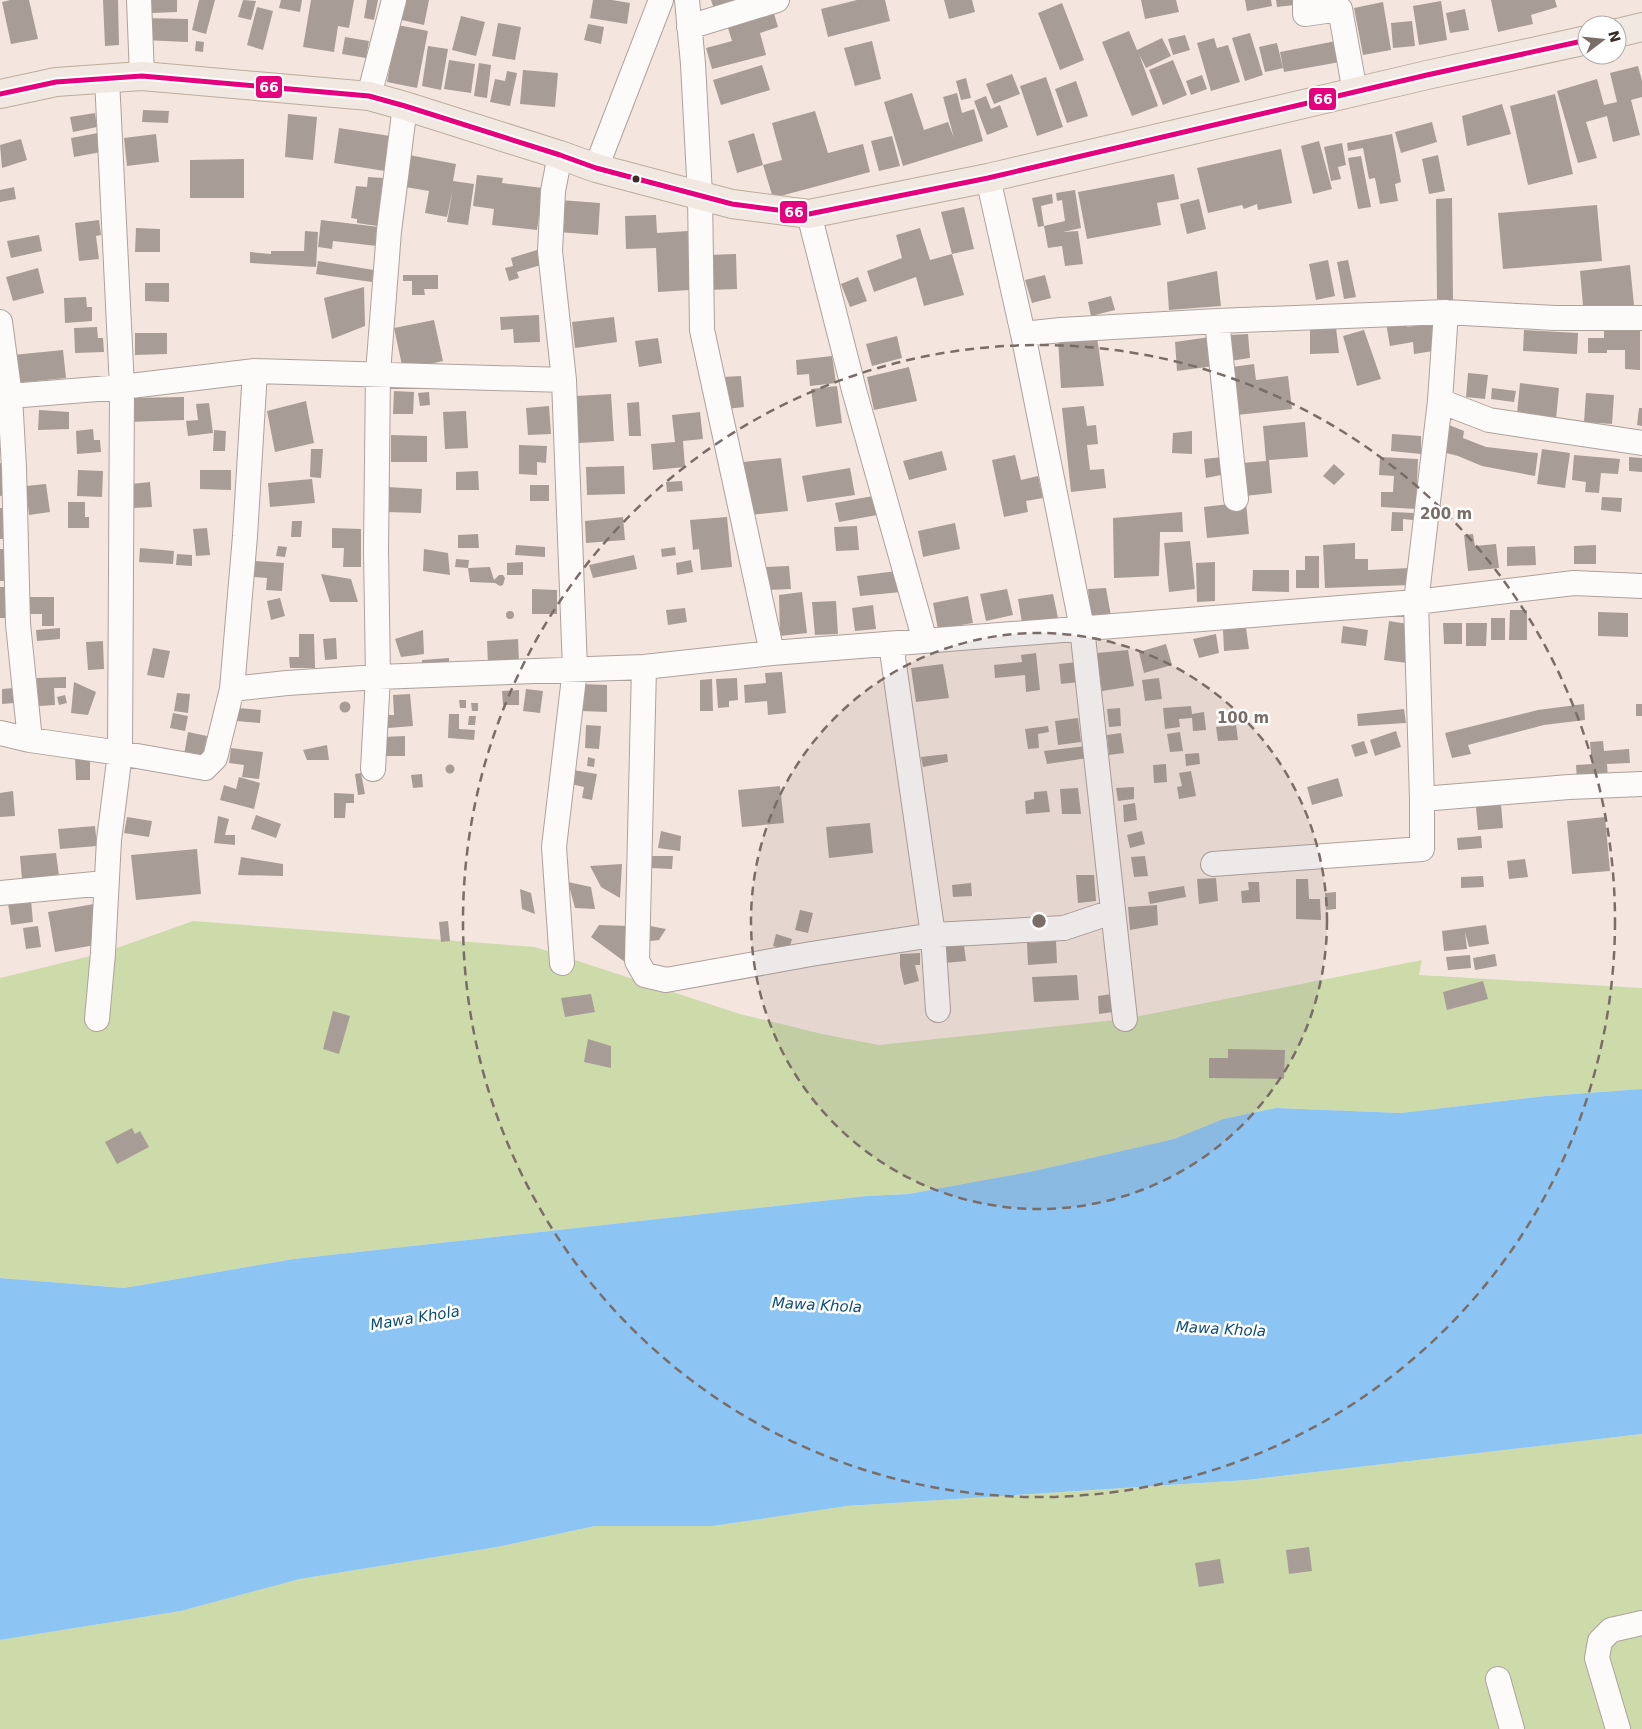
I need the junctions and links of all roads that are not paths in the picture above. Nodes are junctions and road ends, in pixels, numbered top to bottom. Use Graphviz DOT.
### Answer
graph roads {
  1 [pos="139,0"];
  2 [pos="394,0"];
  3 [pos="661,0"];
  4 [pos="687,0"];
  5 [pos="777,0"];
  6 [pos="1304,0"];
  7 [pos="689,27"];
  8 [pos="1642,27"];
  9 [pos="1627,31"];
  10 [pos="1577,42"];
  11 [pos="142,76"];
  12 [pos="107,79"];
  13 [pos="1355,92"];
  14 [pos="0,94"];
  15 [pos="369,96"];
  16 [pos="405,106"];
  17 [pos="560,155"];
  18 [pos="596,168"];
  19 [pos="988,178"];
  20 [pos="700,195"];
  21 [pos="809,214"];
  22 [pos="1446,312"];
  23 [pos="1642,318"];
  24 [pos="1217,321"];
  25 [pos="0,322"];
  26 [pos="1024,334"];
  27 [pos="255,370"];
  28 [pos="378,373"];
  29 [pos="564,380"];
  30 [pos="122,387"];
  31 [pos="5,396"];
  32 [pos="1440,401"];
  33 [pos="1642,443"];
  34 [pos="1236,499"];
  35 [pos="1642,586"];
  36 [pos="1416,602"];
  37 [pos="1082,628"];
  38 [pos="925,641"];
  39 [pos="891,644"];
  40 [pos="772,653"];
  41 [pos="644,667"];
  42 [pos="575,670"];
  43 [pos="378,677"];
  44 [pos="232,689"];
  45 [pos="0,734"];
  46 [pos="30,740"];
  47 [pos="120,753"];
  48 [pos="373,769"];
  49 [pos="1642,784"];
  50 [pos="1422,799"];
  51 [pos="1213,864"];
  52 [pos="105,882"];
  53 [pos="0,893"];
  54 [pos="1112,912"];
  55 [pos="933,936"];
  56 [pos="562,963"];
  57 [pos="938,1010"];
  58 [pos="97,1019"];
  59 [pos="1124,1019"];
  60 [pos="1642,1623"];
  61 [pos="1498,1679"];
  62 [pos="1512,1729"];
  63 [pos="1618,1729"];
  1 -- 11 [label="street"];
  2 -- 15 [label="street"];
  3 -- 18 [label="street"];
  4 -- 7 [label="street"];
  5 -- 7 [label="street"];
  6 -- 13 [label="street"];
  7 -- 20 [label="street"];
  8 -- 9 [label="main road"];
  10 -- 13 [label="main road"];
  11 -- 12 [label="main road"];
  11 -- 15 [label="main road"];
  12 -- 14 [label="main road"];
  12 -- 30 [label="street"];
  13 -- 19 [label="main road"];
  15 -- 16 [label="main road"];
  16 -- 17 [label="main road"];
  16 -- 28 [label="street"];
  17 -- 18 [label="main road"];
  17 -- 29 [label="street"];
  18 -- 20 [label="main road"];
  19 -- 21 [label="main road"];
  19 -- 26 [label="street"];
  20 -- 21 [label="main road"];
  20 -- 40 [label="street"];
  21 -- 38 [label="street"];
  22 -- 23 [label="street"];
  22 -- 24 [label="street"];
  22 -- 32 [label="street"];
  24 -- 26 [label="street"];
  24 -- 34 [label="street"];
  25 -- 31 [label="street"];
  26 -- 37 [label="street"];
  27 -- 28 [label="street"];
  27 -- 30 [label="street"];
  27 -- 44 [label="street"];
  28 -- 29 [label="street"];
  28 -- 43 [label="street"];
  29 -- 42 [label="street"];
  30 -- 31 [label="street"];
  30 -- 47 [label="street"];
  31 -- 46 [label="street"];
  32 -- 33 [label="street"];
  32 -- 36 [label="street"];
  35 -- 36 [label="street"];
  36 -- 37 [label="street"];
  36 -- 50 [label="street"];
  37 -- 38 [label="street"];
  37 -- 54 [label="street"];
  38 -- 39 [label="street"];
  39 -- 40 [label="street"];
  39 -- 55 [label="street"];
  40 -- 41 [label="street"];
  41 -- 42 [label="street"];
  41 -- 55 [label="street"];
  42 -- 43 [label="street"];
  42 -- 56 [label="street"];
  43 -- 44 [label="street"];
  43 -- 48 [label="street"];
  44 -- 47 [label="street"];
  45 -- 46 [label="street"];
  46 -- 47 [label="street"];
  47 -- 52 [label="street"];
  49 -- 50 [label="street"];
  50 -- 51 [label="street"];
  52 -- 53 [label="street"];
  52 -- 58 [label="street"];
  54 -- 55 [label="street"];
  54 -- 59 [label="street"];
  55 -- 57 [label="street"];
  60 -- 63 [label="street"];
  61 -- 62 [label="street"];
}
